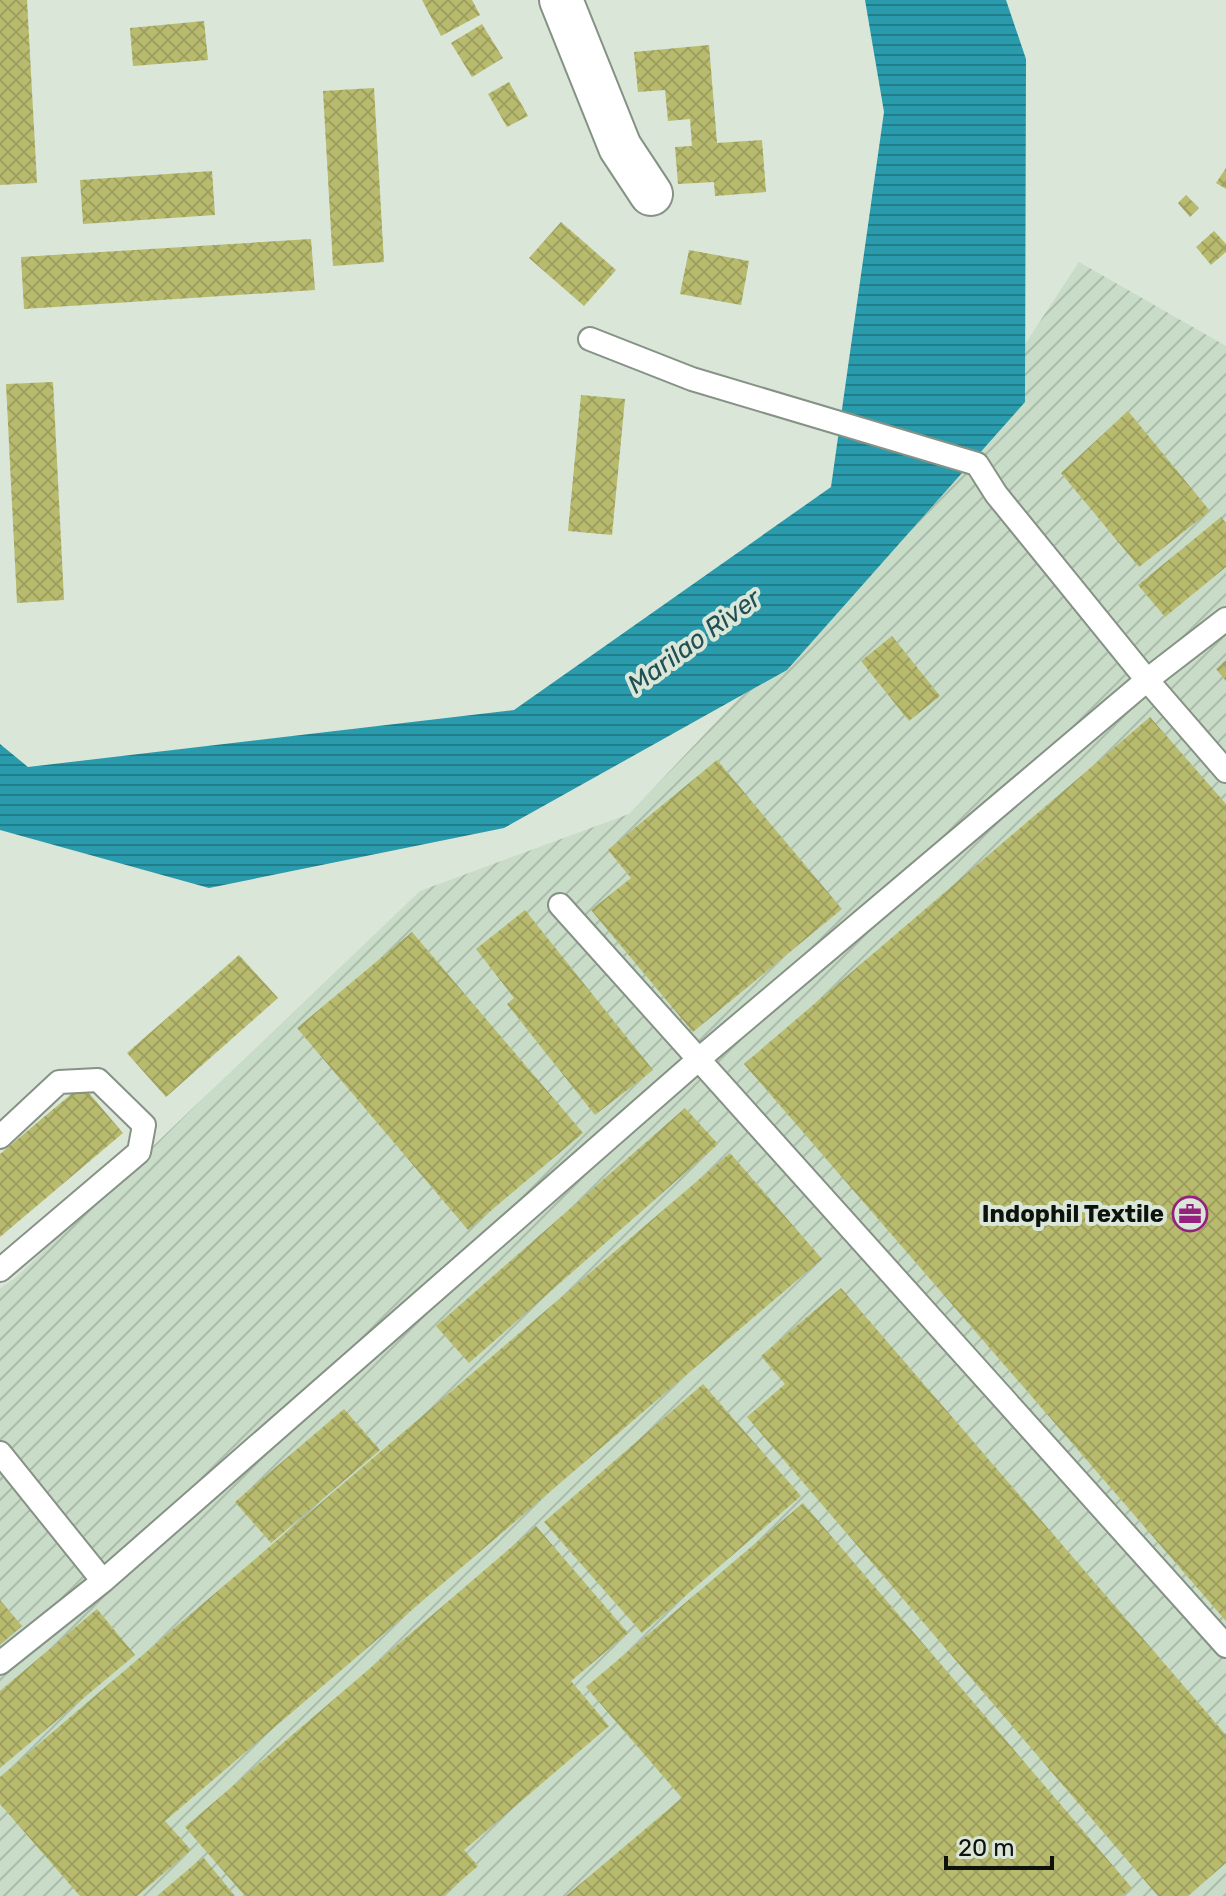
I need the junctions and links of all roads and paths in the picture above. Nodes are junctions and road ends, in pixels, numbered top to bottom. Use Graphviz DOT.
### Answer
graph roads {
  1 [pos="561,0"];
  2 [pos="651,194"];
  3 [pos="590,339"];
  4 [pos="1226,619"];
  5 [pos="1147,680"];
  6 [pos="1226,771"];
  7 [pos="560,905"];
  8 [pos="699,1059"];
  9 [pos="0,1137"];
  10 [pos="0,1270"];
  11 [pos="0,1453"];
  12 [pos="103,1581"];
  13 [pos="1226,1646"];
  14 [pos="0,1663"];
  1 -- 2 [label="street"];
  3 -- 5 [label="lane"];
  4 -- 5 [label="lane"];
  5 -- 6 [label="lane"];
  5 -- 8 [label="lane"];
  7 -- 8 [label="lane"];
  8 -- 12 [label="lane"];
  8 -- 13 [label="lane"];
  9 -- 10 [label="lane"];
  11 -- 12 [label="lane"];
  12 -- 14 [label="lane"];
}
